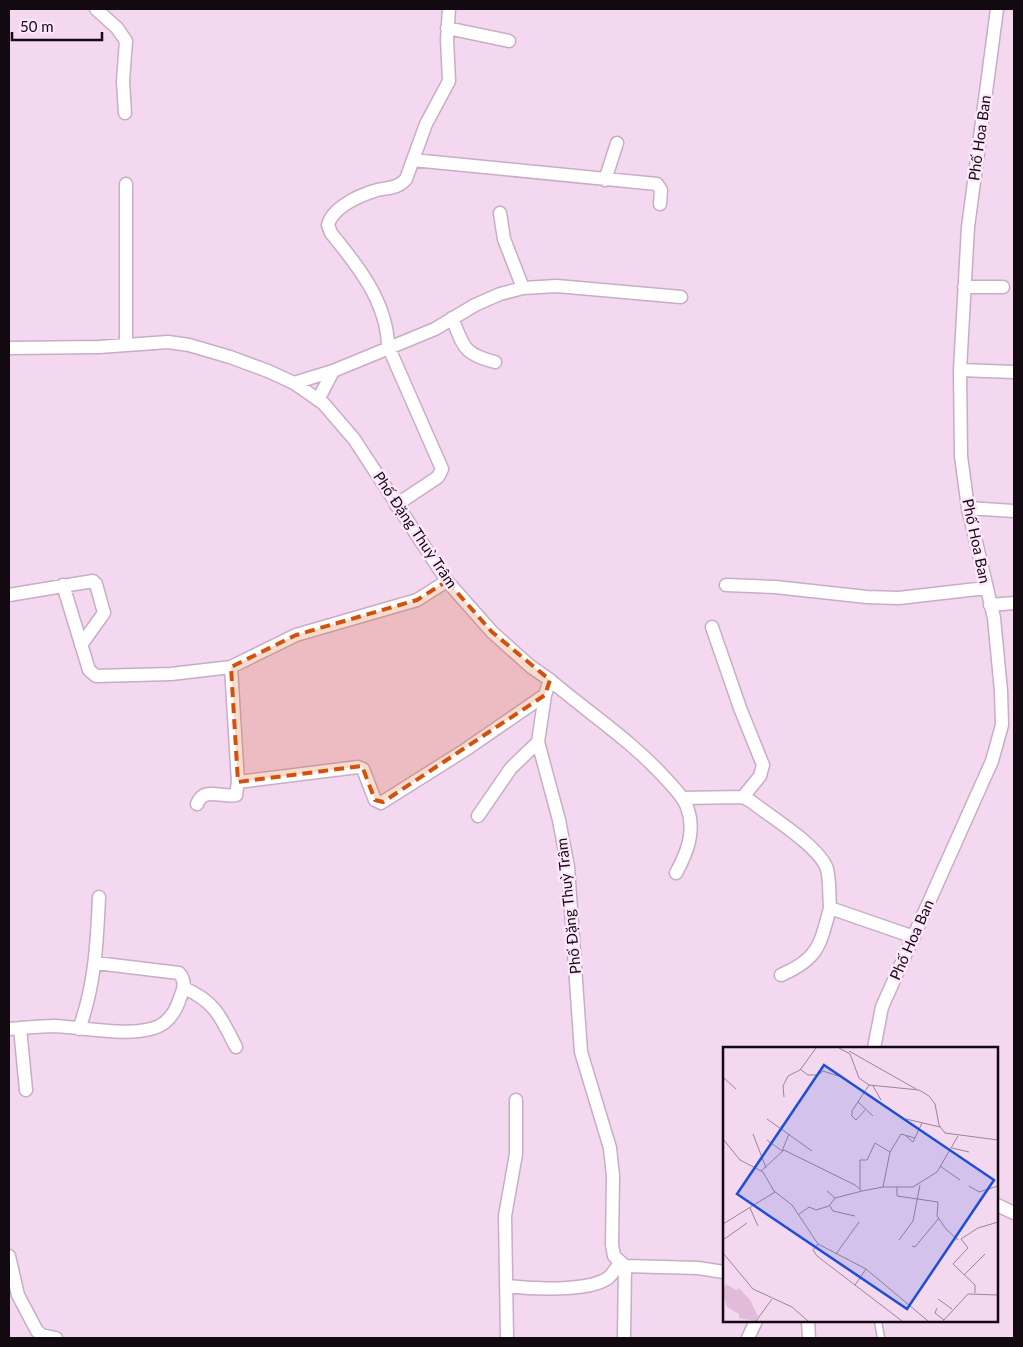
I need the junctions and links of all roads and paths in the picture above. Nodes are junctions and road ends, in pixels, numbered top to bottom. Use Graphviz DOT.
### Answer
graph roads {
  1 [pos="96,9"];
  2 [pos="450,9"];
  3 [pos="997,9"];
  4 [pos="447,28"];
  5 [pos="509,40"];
  6 [pos="124,113"];
  7 [pos="616,143"];
  8 [pos="413,160"];
  9 [pos="605,180"];
  10 [pos="126,184"];
  11 [pos="660,204"];
  12 [pos="500,213"];
  13 [pos="964,286"];
  14 [pos="1003,287"];
  15 [pos="523,288"];
  16 [pos="681,298"];
  17 [pos="452,318"];
  18 [pos="126,344"];
  19 [pos="388,346"];
  20 [pos="9,348"];
  21 [pos="495,362"];
  22 [pos="960,370"];
  23 [pos="333,371"];
  24 [pos="1014,372"];
  25 [pos="294,383"];
  26 [pos="318,400"];
  27 [pos="396,505"];
  28 [pos="968,508"];
  29 [pos="1014,511"];
  30 [pos="447,581"];
  31 [pos="63,585"];
  32 [pos="726,585"];
  33 [pos="986,588"];
  34 [pos="9,595"];
  35 [pos="1014,603"];
  36 [pos="990,605"];
  37 [pos="712,626"];
  38 [pos="81,645"];
  39 [pos="230,667"];
  40 [pos="550,680"];
  41 [pos="545,695"];
  42 [pos="1008,726"];
  43 [pos="538,742"];
  44 [pos="238,782"];
  45 [pos="743,797"];
  46 [pos="683,798"];
  47 [pos="197,804"];
  48 [pos="478,816"];
  49 [pos="676,873"];
  50 [pos="99,897"];
  51 [pos="830,908"];
  52 [pos="914,937"];
  53 [pos="96,963"];
  54 [pos="780,975"];
  55 [pos="184,988"];
  56 [pos="14,1028"];
  57 [pos="79,1029"];
  58 [pos="874,1047"];
  59 [pos="236,1048"];
  60 [pos="26,1090"];
  61 [pos="516,1100"];
  62 [pos="998,1205"];
  63 [pos="1014,1213"];
  64 [pos="9,1256"];
  65 [pos="622,1264"];
  66 [pos="723,1272"];
  67 [pos="507,1286"];
  68 [pos="756,1322"];
  69 [pos="808,1322"];
  70 [pos="878,1322"];
  71 [pos="56,1338"];
  72 [pos="507,1338"];
  73 [pos="624,1338"];
  74 [pos="748,1338"];
  75 [pos="809,1338"];
  76 [pos="881,1338"];
  1 -- 6 [label="street"];
  2 -- 4 [label="street"];
  3 -- 13 [label="street, Phố Hoa Ban"];
  4 -- 5 [label="street"];
  4 -- 8 [label="street"];
  7 -- 9 [label="street"];
  8 -- 9 [label="street"];
  8 -- 19 [label="street"];
  9 -- 11 [label="street"];
  10 -- 18 [label="street"];
  12 -- 15 [label="street"];
  13 -- 14 [label="street"];
  13 -- 22 [label="street, Phố Hoa Ban"];
  15 -- 16 [label="street"];
  15 -- 17 [label="street"];
  17 -- 19 [label="street"];
  17 -- 21 [label="street"];
  18 -- 20 [label="street, Phố Đặng Thuỳ Trâm"];
  18 -- 25 [label="street, Phố Đặng Thuỳ Trâm"];
  19 -- 23 [label="street"];
  19 -- 27 [label="street"];
  22 -- 24 [label="street"];
  22 -- 28 [label="street, Phố Hoa Ban"];
  23 -- 25 [label="street"];
  23 -- 26 [label="street"];
  25 -- 26 [label="street, Phố Đặng Thuỳ Trâm"];
  26 -- 27 [label="street, Phố Đặng Thuỳ Trâm"];
  27 -- 30 [label="street, Phố Đặng Thuỳ Trâm"];
  28 -- 29 [label="street"];
  28 -- 33 [label="street, Phố Hoa Ban"];
  30 -- 39 [label="street"];
  30 -- 40 [label="street, Phố Đặng Thuỳ Trâm"];
  31 -- 34 [label="street"];
  31 -- 38 [label="street"];
  31 -- 38 [label="street"];
  32 -- 33 [label="street"];
  33 -- 36 [label="street, Phố Hoa Ban"];
  35 -- 36 [label="street"];
  36 -- 42 [label="street, Phố Hoa Ban"];
  37 -- 45 [label="street"];
  38 -- 39 [label="street"];
  39 -- 44 [label="street"];
  40 -- 41 [label="street, Phố Đặng Thuỳ Trâm"];
  40 -- 46 [label="street"];
  41 -- 43 [label="street, Phố Đặng Thuỳ Trâm"];
  41 -- 44 [label="street"];
  42 -- 52 [label="street, Phố Hoa Ban"];
  43 -- 48 [label="street"];
  43 -- 65 [label="street, Phố Đặng Thuỳ Trâm"];
  44 -- 47 [label="street"];
  45 -- 46 [label="street"];
  45 -- 51 [label="street"];
  46 -- 49 [label="street"];
  50 -- 53 [label="street"];
  51 -- 52 [label="street"];
  51 -- 54 [label="street"];
  52 -- 58 [label="street, Phố Hoa Ban"];
  53 -- 55 [label="street"];
  53 -- 57 [label="street"];
  55 -- 57 [label="street"];
  55 -- 59 [label="street"];
  56 -- 57 [label="street"];
  56 -- 60 [label="street"];
  61 -- 67 [label="street"];
  62 -- 63 [label="street"];
  64 -- 71 [label="street"];
  65 -- 66 [label="street"];
  65 -- 67 [label="street"];
  65 -- 73 [label="street"];
  67 -- 72 [label="street"];
  68 -- 74 [label="street"];
  69 -- 75 [label="street"];
  70 -- 76 [label="lane"];
}
